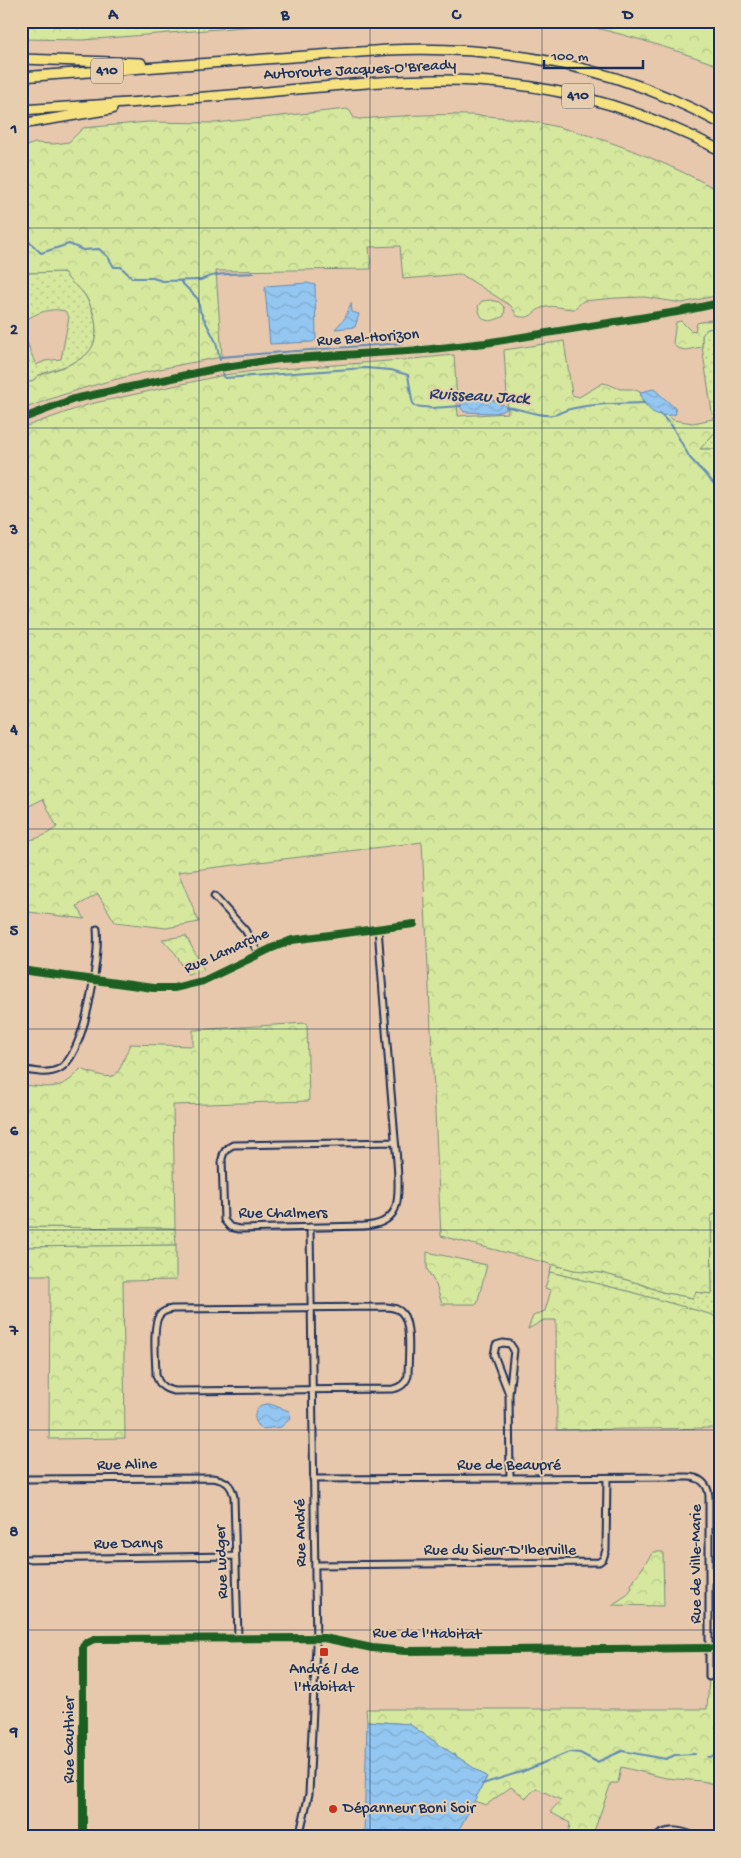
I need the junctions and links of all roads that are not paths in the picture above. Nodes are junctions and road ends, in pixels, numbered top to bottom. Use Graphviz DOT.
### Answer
graph roads {
  1 [pos="21,59"];
  2 [pos="193,65"];
  3 [pos="21,77"];
  4 [pos="172,99"];
  5 [pos="21,110"];
  6 [pos="720,123"];
  7 [pos="21,124"];
  8 [pos="720,150"];
  9 [pos="720,303"];
  10 [pos="21,419"];
  11 [pos="214,896"];
  12 [pos="414,924"];
  13 [pos="378,928"];
  14 [pos="97,929"];
  15 [pos="259,954"];
  16 [pos="21,970"];
  17 [pos="94,980"];
  18 [pos="21,1069"];
  19 [pos="395,1142"];
  20 [pos="310,1227"];
  21 [pos="312,1308"];
  22 [pos="313,1390"];
  23 [pos="509,1394"];
  24 [pos="510,1478"];
  25 [pos="607,1478"];
  26 [pos="21,1479"];
  27 [pos="313,1479"];
  28 [pos="704,1482"];
  29 [pos="230,1486"];
  30 [pos="235,1556"];
  31 [pos="21,1559"];
  32 [pos="315,1565"];
  33 [pos="238,1638"];
  34 [pos="316,1638"];
  35 [pos="86,1644"];
  36 [pos="709,1648"];
  37 [pos="709,1677"];
  38 [pos="83,1837"];
  39 [pos="299,1837"];
  40 [pos="656,1837"];
  41 [pos="699,1837"];
  1 -- 2 [label="highway"];
  2 -- 3 [label="highway, Autoroute Jacques-O'Bready / 410"];
  2 -- 6 [label="highway, Autoroute Jacques-O'Bready / 410"];
  4 -- 5 [label="highway, Autoroute Jacques-O'Bready / 410"];
  4 -- 7 [label="highway"];
  4 -- 8 [label="highway, Autoroute Jacques-O'Bready / 410"];
  9 -- 10 [label="street, Rue Bel-Horizon"];
  11 -- 15 [label="street"];
  12 -- 13 [label="street, Rue Lamarche"];
  13 -- 15 [label="street, Rue Lamarche"];
  13 -- 19 [label="street, Rue Chalmers"];
  14 -- 17 [label="street"];
  15 -- 17 [label="street, Rue Lamarche"];
  16 -- 17 [label="street, Rue Lamarche"];
  17 -- 18 [label="street"];
  19 -- 20 [label="street, Rue Chalmers"];
  19 -- 20 [label="street, Rue Chalmers"];
  20 -- 21 [label="street, Rue André"];
  21 -- 22 [label="street, Rue André"];
  21 -- 22 [label="street"];
  21 -- 22 [label="street"];
  22 -- 27 [label="street, Rue André"];
  23 -- 23 [label="street"];
  23 -- 24 [label="street"];
  24 -- 25 [label="street, Rue de Beaupré"];
  24 -- 27 [label="street, Rue de Beaupré"];
  25 -- 28 [label="street, Rue de Beaupré"];
  25 -- 32 [label="street, Rue du Sieur-D'Iberville"];
  26 -- 29 [label="street, Rue Aline"];
  27 -- 32 [label="street, Rue André"];
  28 -- 36 [label="street, Rue de Ville-Marie"];
  29 -- 30 [label="street, Rue Ludger"];
  30 -- 31 [label="street, Rue Danys"];
  30 -- 33 [label="street, Rue Ludger"];
  32 -- 34 [label="street, Rue André"];
  33 -- 34 [label="street, Rue de l'Habitat"];
  33 -- 35 [label="street, Rue de l'Habitat"];
  34 -- 36 [label="street, Rue de l'Habitat"];
  34 -- 39 [label="street, Rue André"];
  35 -- 38 [label="street, Rue Gauthier"];
  36 -- 37 [label="street, Rue de Ville-Marie"];
  40 -- 41 [label="street"];
}
